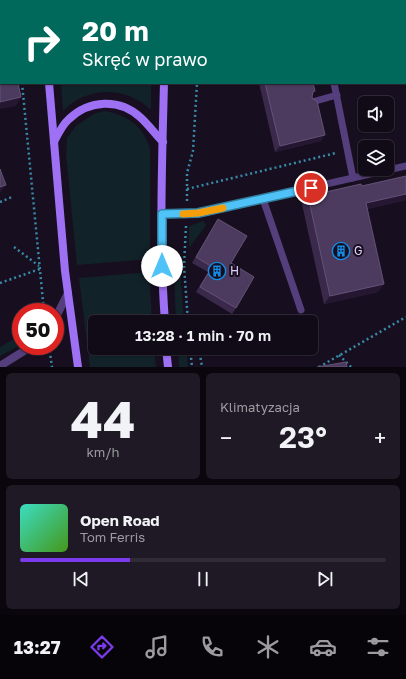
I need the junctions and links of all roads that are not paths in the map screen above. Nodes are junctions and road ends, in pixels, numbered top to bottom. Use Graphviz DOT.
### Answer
graph roads {
  1 [pos="49,84"];
  2 [pos="164,84"];
  3 [pos="334,84"];
  4 [pos="337,95"];
  5 [pos="312,102"];
  6 [pos="54,142"];
  7 [pos="163,142"];
  8 [pos="406,166"];
  9 [pos="353,178"];
  10 [pos="263,199"];
  11 [pos="162,214"];
  12 [pos="68,293"];
  13 [pos="63,303"];
  14 [pos="300,310"];
  15 [pos="164,315"];
  16 [pos="19,355"];
  17 [pos="167,355"];
  18 [pos="3,366"];
  19 [pos="78,367"];
  20 [pos="168,367"];
  1 -- 6 [label="main road"];
  2 -- 7 [label="main road"];
  3 -- 4 [label="lane"];
  4 -- 5 [label="lane"];
  4 -- 9 [label="lane"];
  6 -- 7 [label="main road"];
  6 -- 12 [label="main road"];
  7 -- 11 [label="main road"];
  8 -- 9 [label="lane"];
  9 -- 10 [label="lane"];
  10 -- 11 [label="lane"];
  10 -- 14 [label="lane"];
  11 -- 15 [label="main road"];
  12 -- 13 [label="street"];
  12 -- 19 [label="main road"];
  16 -- 18 [label="street"];
  17 -- 20 [label="main road"];
}
